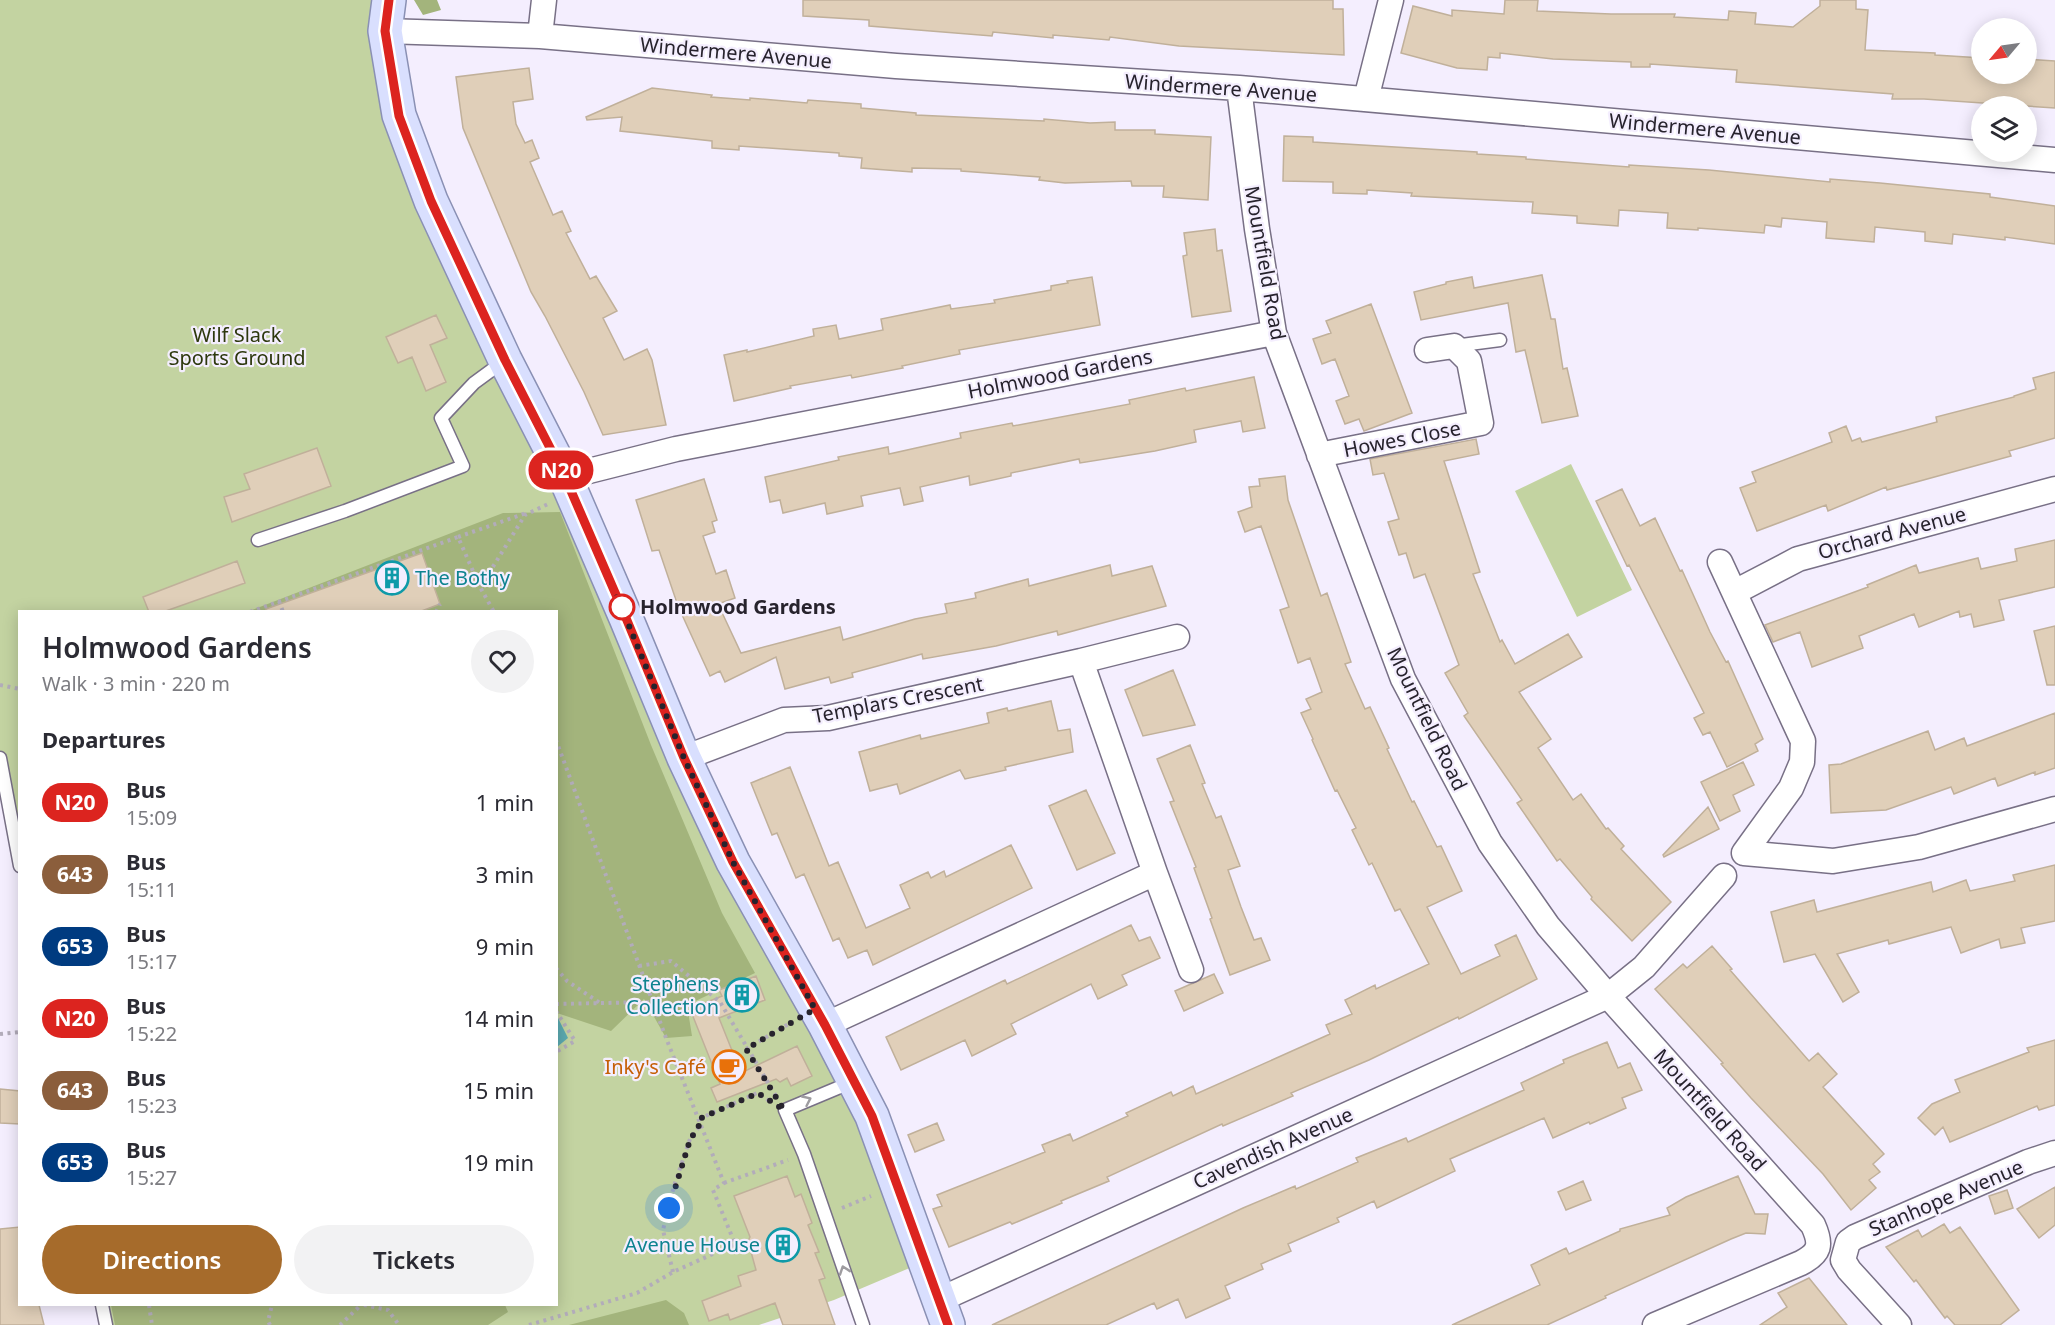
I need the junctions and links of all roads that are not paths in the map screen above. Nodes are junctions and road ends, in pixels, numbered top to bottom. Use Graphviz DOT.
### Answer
graph roads {
  1 [pos="544,0"];
  2 [pos="1391,0"];
  3 [pos="387,16"];
  4 [pos="540,36"];
  5 [pos="1239,88"];
  6 [pos="1366,99"];
  7 [pos="2055,160"];
  8 [pos="1274,333"];
  9 [pos="1500,340"];
  10 [pos="1454,346"];
  11 [pos="1427,350"];
  12 [pos="505,360"];
  13 [pos="1319,455"];
  14 [pos="569,487"];
  15 [pos="2055,489"];
  16 [pos="258,540"];
  17 [pos="1720,562"];
  18 [pos="1735,592"];
  19 [pos="1177,637"];
  20 [pos="1081,662"];
  21 [pos="0,758"];
  22 [pos="684,758"];
  23 [pos="2055,809"];
  24 [pos="18,855"];
  25 [pos="1155,873"];
  26 [pos="1724,876"];
  27 [pos="1191,970"];
  28 [pos="1608,996"];
  29 [pos="820,1017"];
  30 [pos="852,1082"];
  31 [pos="2055,1153"];
  32 [pos="1819,1246"];
  33 [pos="1845,1252"];
  34 [pos="102,1306"];
  35 [pos="943,1312"];
  36 [pos="106,1325"];
  37 [pos="863,1325"];
  38 [pos="1655,1325"];
  39 [pos="1899,1325"];
  1 -- 4 [label="street"];
  2 -- 6 [label="street"];
  3 -- 4 [label="street, Windermere Avenue"];
  3 -- 12 [label="main road"];
  4 -- 5 [label="street, Windermere Avenue"];
  5 -- 6 [label="street, Windermere Avenue"];
  5 -- 8 [label="street, Mountfield Road"];
  6 -- 7 [label="street, Windermere Avenue"];
  8 -- 13 [label="street, Mountfield Road"];
  8 -- 14 [label="street, Holmwood Gardens"];
  9 -- 10 [label="lane"];
  10 -- 11 [label="street"];
  10 -- 13 [label="street, Howes Close"];
  12 -- 14 [label="main road"];
  12 -- 16 [label="lane"];
  13 -- 28 [label="street, Mountfield Road"];
  14 -- 22 [label="main road"];
  15 -- 18 [label="street, Orchard Avenue"];
  17 -- 18 [label="street"];
  18 -- 23 [label="street"];
  19 -- 20 [label="street, Templars Crescent"];
  20 -- 22 [label="street, Templars Crescent"];
  20 -- 25 [label="street"];
  21 -- 24 [label="lane"];
  22 -- 29 [label="main road"];
  25 -- 27 [label="street"];
  25 -- 29 [label="street"];
  26 -- 28 [label="street, Cavendish Avenue"];
  28 -- 32 [label="street, Mountfield Road"];
  28 -- 35 [label="street, Cavendish Avenue"];
  29 -- 30 [label="main road"];
  30 -- 35 [label="main road"];
  37 -- 30 [label="lane, one-way"];
  31 -- 33 [label="street, Stanhope Avenue"];
  32 -- 33 [label="lane"];
  32 -- 38 [label="street"];
  33 -- 39 [label="street"];
  34 -- 36 [label="lane"];
}
